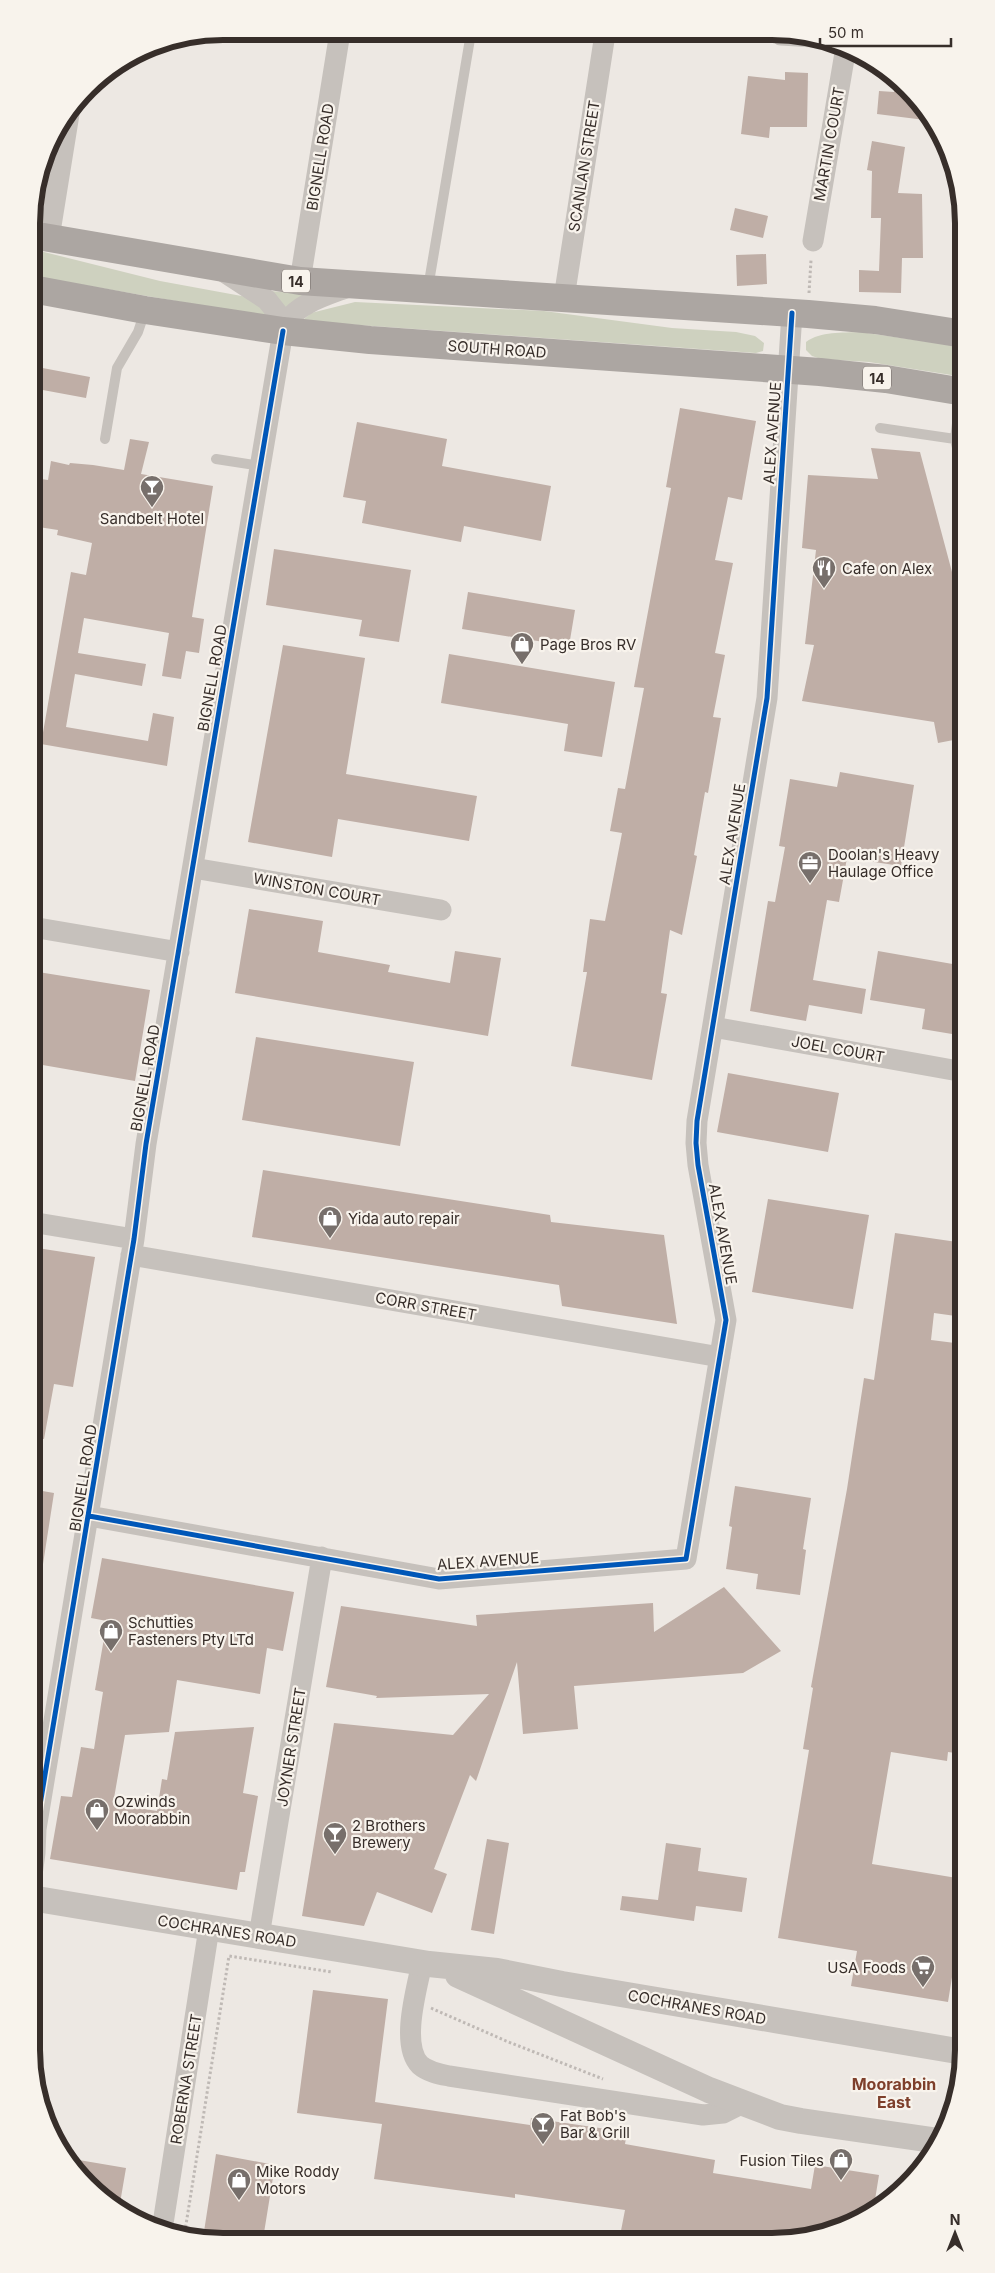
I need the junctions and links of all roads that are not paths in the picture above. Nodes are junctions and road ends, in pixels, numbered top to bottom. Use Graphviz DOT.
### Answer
graph roads {
  1 [pos="339,40"];
  2 [pos="469,40"];
  3 [pos="604,40"];
  4 [pos="845,55"];
  5 [pos="65,133"];
  6 [pos="40,236"];
  7 [pos="813,241"];
  8 [pos="219,269"];
  9 [pos="300,281"];
  10 [pos="352,285"];
  11 [pos="40,290"];
  12 [pos="427,290"];
  13 [pos="564,298"];
  14 [pos="145,310"];
  15 [pos="800,314"];
  16 [pos="284,327"];
  17 [pos="955,333"];
  18 [pos="789,371"];
  19 [pos="955,391"];
  20 [pos="880,428"];
  21 [pos="104,439"];
  22 [pos="955,439"];
  23 [pos="216,458"];
  24 [pos="261,466"];
  25 [pos="193,868"];
  26 [pos="441,910"];
  27 [pos="40,928"];
  28 [pos="178,952"];
  29 [pos="713,1027"];
  30 [pos="955,1070"];
  31 [pos="40,1224"];
  32 [pos="133,1247"];
  33 [pos="720,1356"];
  34 [pos="89,1516"];
  35 [pos="322,1557"];
  36 [pos="40,1798"];
  37 [pos="40,1900"];
  38 [pos="209,1928"];
  39 [pos="259,1936"];
  40 [pos="426,1964"];
  41 [pos="955,2051"];
  42 [pos="743,2103"];
  43 [pos="931,2140"];
  44 [pos="163,2223"];
  1 -- 9 [label="street, BIGNELL ROAD"];
  2 -- 12 [label="lane"];
  3 -- 13 [label="street, SCANLAN STREET"];
  4 -- 7 [label="street, MARTIN COURT"];
  5 -- 6 [label="street"];
  6 -- 8 [label="highway, 14"];
  8 -- 9 [label="highway, 14"];
  8 -- 16 [label="street"];
  9 -- 10 [label="highway, 14"];
  10 -- 12 [label="highway, 14"];
  10 -- 16 [label="street"];
  11 -- 14 [label="highway, SOUTH ROAD / 14"];
  12 -- 13 [label="highway, 14"];
  13 -- 15 [label="highway, 14"];
  14 -- 16 [label="highway, SOUTH ROAD / 14"];
  14 -- 21 [label="lane"];
  15 -- 17 [label="highway, 14"];
  15 -- 18 [label="street, ALEX AVENUE"];
  16 -- 18 [label="highway, SOUTH ROAD / 14"];
  16 -- 24 [label="street, BIGNELL ROAD"];
  18 -- 19 [label="highway, SOUTH ROAD / 14"];
  18 -- 29 [label="street, ALEX AVENUE"];
  20 -- 22 [label="lane"];
  23 -- 24 [label="lane"];
  24 -- 25 [label="street, BIGNELL ROAD"];
  25 -- 26 [label="street, WINSTON COURT"];
  25 -- 28 [label="street, BIGNELL ROAD"];
  27 -- 28 [label="street"];
  28 -- 32 [label="street, BIGNELL ROAD"];
  29 -- 30 [label="street, JOEL COURT"];
  29 -- 33 [label="street, ALEX AVENUE"];
  31 -- 32 [label="street, CORR STREET"];
  32 -- 33 [label="street, CORR STREET"];
  32 -- 34 [label="street, BIGNELL ROAD"];
  33 -- 35 [label="street, ALEX AVENUE"];
  34 -- 35 [label="street, ALEX AVENUE"];
  34 -- 36 [label="street, BIGNELL ROAD"];
  35 -- 39 [label="street, JOYNER STREET"];
  37 -- 38 [label="street, COCHRANES ROAD"];
  38 -- 39 [label="street, COCHRANES ROAD"];
  38 -- 44 [label="street, ROBERNA STREET"];
  39 -- 40 [label="street, COCHRANES ROAD"];
  40 -- 41 [label="street, COCHRANES ROAD"];
  40 -- 42 [label="street, COCHRANES ROAD"];
  40 -- 42 [label="street"];
  42 -- 43 [label="street, COCHRANES ROAD"];
}
